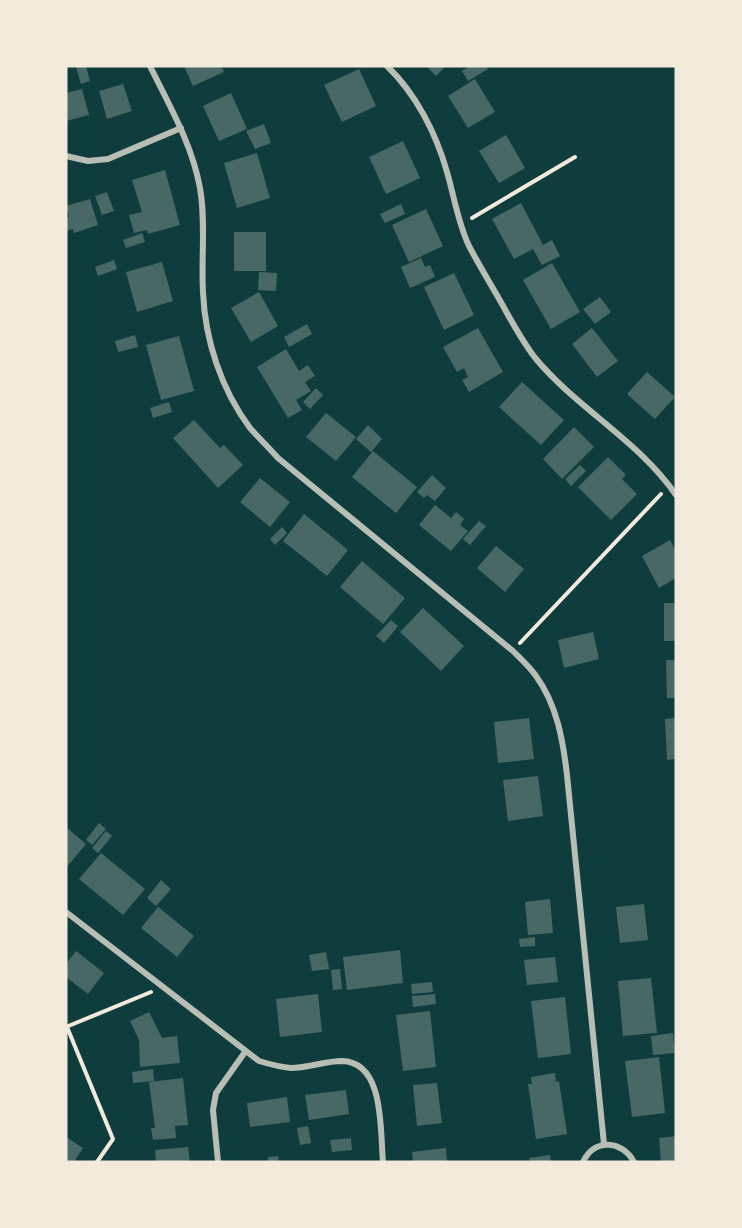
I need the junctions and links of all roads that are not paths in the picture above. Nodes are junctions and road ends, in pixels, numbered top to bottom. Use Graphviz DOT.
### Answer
graph roads {
  1 [pos="150,66"];
  2 [pos="387,66"];
  3 [pos="181,128"];
  4 [pos="66,156"];
  5 [pos="676,495"];
  6 [pos="66,912"];
  7 [pos="244,1052"];
  8 [pos="604,1144"];
  9 [pos="218,1162"];
  10 [pos="383,1162"];
  11 [pos="583,1162"];
  12 [pos="634,1162"];
  1 -- 3 [label="street"];
  2 -- 5 [label="street"];
  3 -- 4 [label="street"];
  3 -- 8 [label="street"];
  6 -- 7 [label="street"];
  7 -- 9 [label="street"];
  7 -- 10 [label="street"];
  8 -- 11 [label="street"];
  8 -- 12 [label="street"];
}
